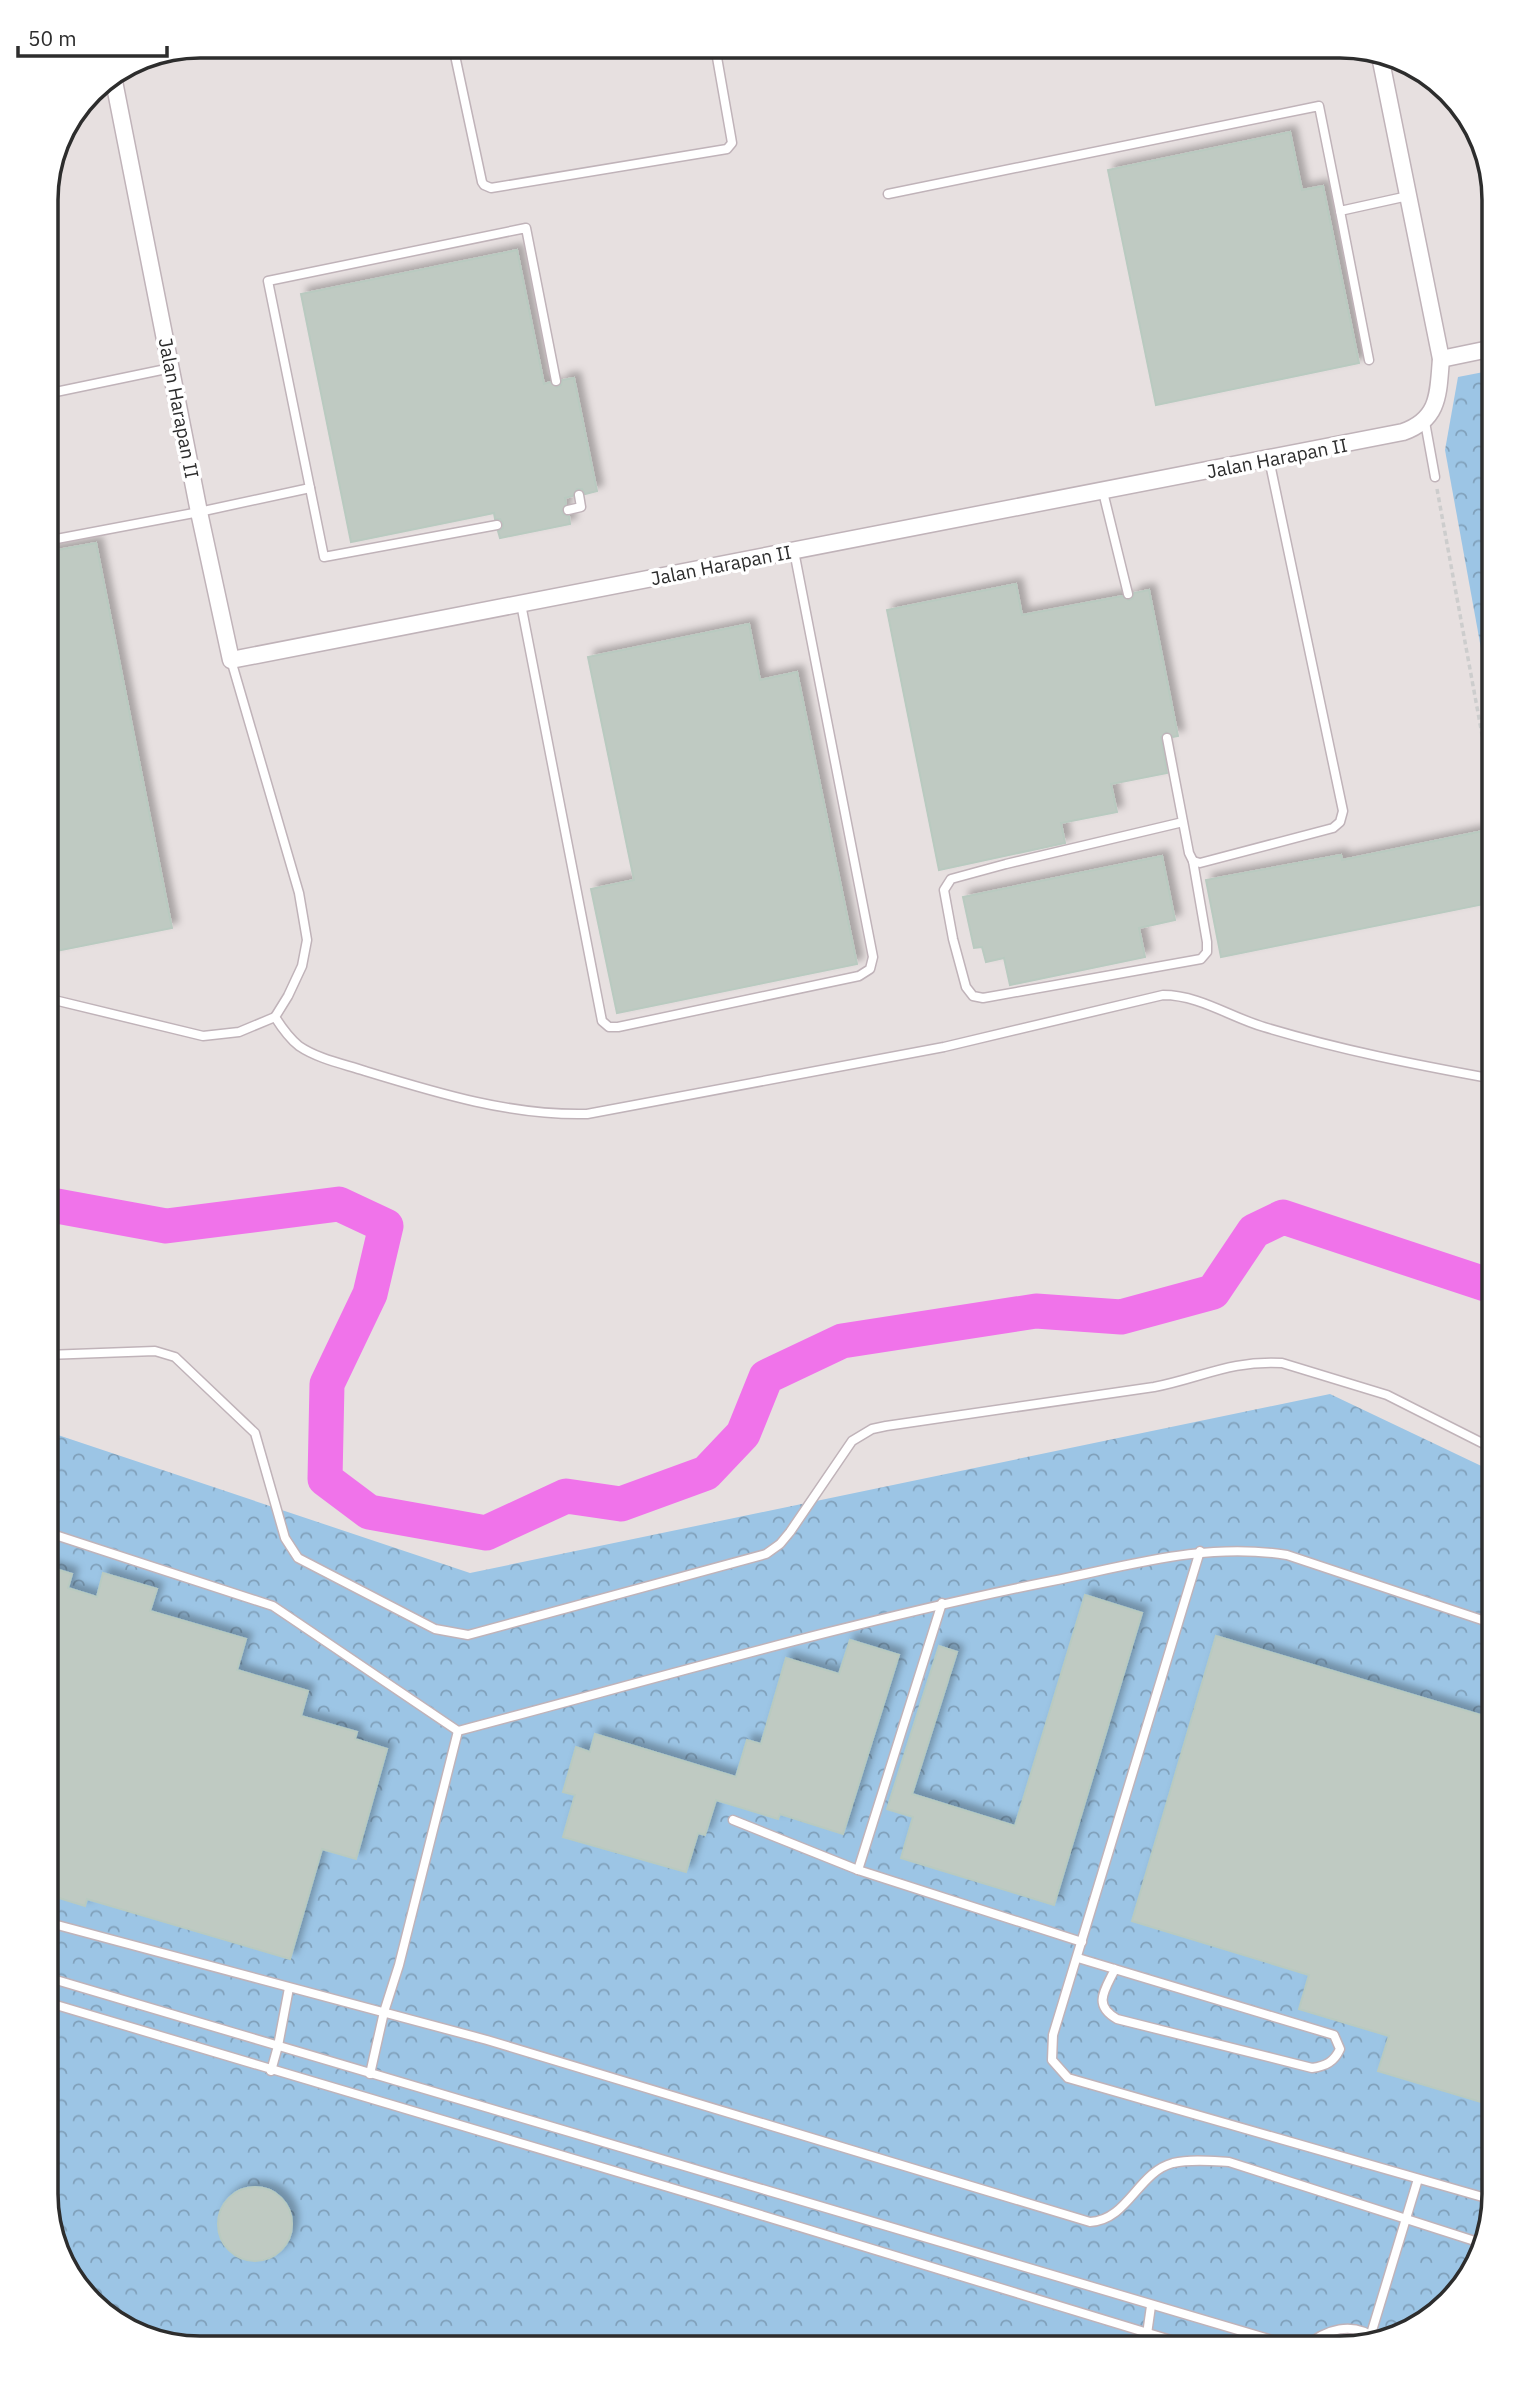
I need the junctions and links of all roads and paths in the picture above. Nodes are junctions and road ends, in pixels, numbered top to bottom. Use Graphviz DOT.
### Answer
graph roads {
  1 [pos="456,58"];
  2 [pos="717,58"];
  3 [pos="1382,64"];
  4 [pos="115,86"];
  5 [pos="888,194"];
  6 [pos="1408,195"];
  7 [pos="1340,211"];
  8 [pos="1482,350"];
  9 [pos="1441,359"];
  10 [pos="1369,360"];
  11 [pos="171,368"];
  12 [pos="556,381"];
  13 [pos="58,392"];
  14 [pos="1425,422"];
  15 [pos="1269,460"];
  16 [pos="1435,477"];
  17 [pos="310,488"];
  18 [pos="1103,492"];
  19 [pos="579,495"];
  20 [pos="568,510"];
  21 [pos="199,512"];
  22 [pos="497,525"];
  23 [pos="58,539"];
  24 [pos="794,551"];
  25 [pos="1128,594"];
  26 [pos="521,604"];
  27 [pos="231,660"];
  28 [pos="1482,734"];
  29 [pos="1167,738"];
  30 [pos="1183,822"];
  31 [pos="1193,861"];
  32 [pos="58,1002"];
  33 [pos="275,1017"];
  34 [pos="1482,1077"];
  35 [pos="58,1355"];
  36 [pos="1482,1443"];
  37 [pos="58,1536"];
  38 [pos="1200,1551"];
  39 [pos="942,1603"];
  40 [pos="1482,1620"];
  41 [pos="458,1731"];
  42 [pos="733,1820"];
  43 [pos="858,1870"];
  44 [pos="58,1925"];
  45 [pos="1082,1942"];
  46 [pos="1078,1958"];
  47 [pos="1115,1969"];
  48 [pos="58,1981"];
  49 [pos="289,1988"];
  50 [pos="58,2006"];
  51 [pos="384,2012"];
  52 [pos="278,2046"];
  53 [pos="271,2071"];
  54 [pos="370,2074"];
  55 [pos="1418,2179"];
  56 [pos="1482,2197"];
  57 [pos="1406,2219"];
  58 [pos="1474,2241"];
  59 [pos="1151,2306"];
  60 [pos="1377,2331"];
  61 [pos="1366,2333"];
  62 [pos="1146,2334"];
  63 [pos="1153,2336"];
  64 [pos="1258,2336"];
  65 [pos="1316,2336"];
  1 -- 2 [label="lane"];
  3 -- 6 [label="street"];
  4 -- 11 [label="street, Jalan Harapan II"];
  5 -- 7 [label="lane"];
  6 -- 7 [label="lane"];
  6 -- 9 [label="street"];
  7 -- 10 [label="lane"];
  8 -- 9 [label="street"];
  9 -- 14 [label="street"];
  11 -- 13 [label="lane"];
  11 -- 21 [label="street, Jalan Harapan II"];
  12 -- 17 [label="lane"];
  14 -- 15 [label="street, Jalan Harapan II"];
  14 -- 16 [label="lane"];
  15 -- 18 [label="street, Jalan Harapan II"];
  15 -- 31 [label="lane"];
  16 -- 28 [label="path"];
  17 -- 21 [label="lane"];
  17 -- 22 [label="lane"];
  18 -- 24 [label="street, Jalan Harapan II"];
  18 -- 25 [label="lane"];
  19 -- 20 [label="lane"];
  21 -- 23 [label="lane"];
  21 -- 27 [label="street, Jalan Harapan II"];
  24 -- 26 [label="street, Jalan Harapan II"];
  24 -- 26 [label="lane"];
  26 -- 27 [label="street, Jalan Harapan II"];
  27 -- 33 [label="lane"];
  29 -- 30 [label="lane"];
  30 -- 31 [label="lane"];
  30 -- 31 [label="lane"];
  32 -- 33 [label="lane"];
  33 -- 34 [label="lane"];
  35 -- 36 [label="lane"];
  37 -- 41 [label="lane"];
  38 -- 39 [label="lane"];
  38 -- 40 [label="lane"];
  38 -- 45 [label="lane"];
  39 -- 41 [label="lane"];
  39 -- 43 [label="lane"];
  41 -- 51 [label="lane"];
  42 -- 43 [label="lane"];
  43 -- 45 [label="lane"];
  44 -- 49 [label="lane"];
  45 -- 46 [label="lane"];
  46 -- 47 [label="lane"];
  46 -- 55 [label="lane"];
  47 -- 47 [label="lane"];
  48 -- 52 [label="lane"];
  49 -- 51 [label="lane"];
  49 -- 52 [label="lane"];
  50 -- 53 [label="lane"];
  51 -- 54 [label="lane"];
  51 -- 57 [label="lane"];
  52 -- 53 [label="lane"];
  52 -- 54 [label="lane"];
  53 -- 62 [label="lane"];
  54 -- 59 [label="lane"];
  55 -- 56 [label="lane"];
  55 -- 57 [label="lane"];
  57 -- 58 [label="lane"];
  57 -- 60 [label="lane"];
  59 -- 62 [label="lane"];
  59 -- 64 [label="lane"];
  61 -- 65 [label="lane"];
  62 -- 63 [label="lane"];
}
